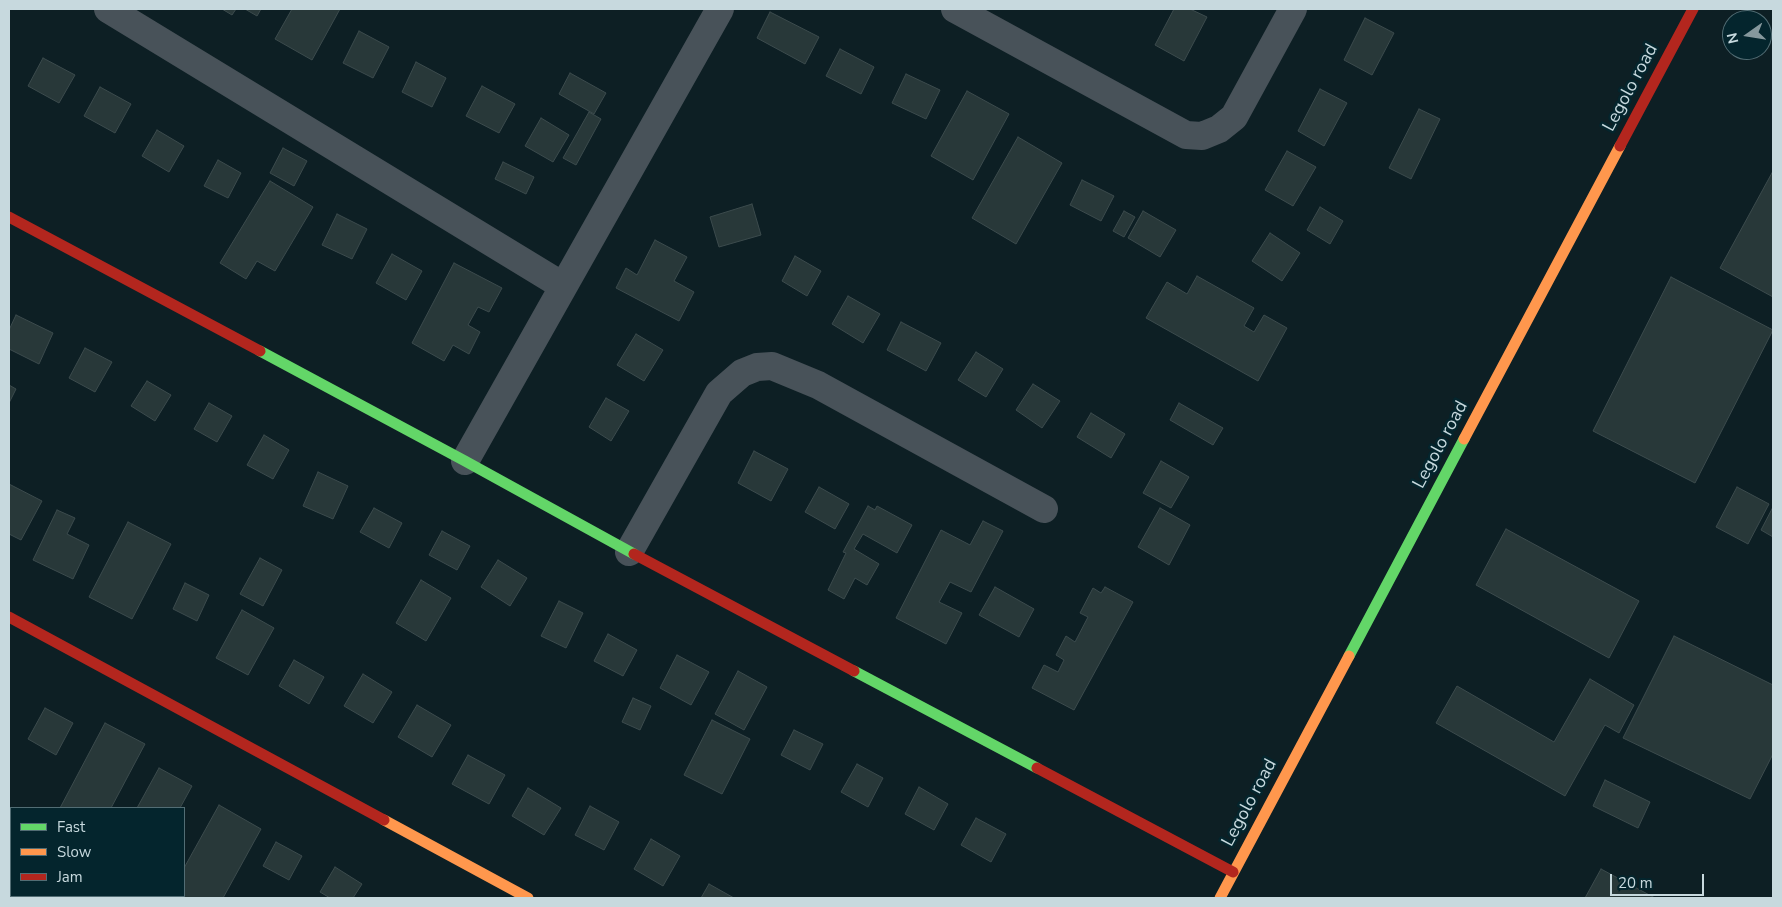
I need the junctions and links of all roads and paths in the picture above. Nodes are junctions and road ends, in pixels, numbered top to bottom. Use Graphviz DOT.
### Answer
graph roads {
  1 [pos="108,9"];
  2 [pos="720,9"];
  3 [pos="955,9"];
  4 [pos="1293,9"];
  5 [pos="1693,9"];
  6 [pos="9,217"];
  7 [pos="563,286"];
  8 [pos="465,461"];
  9 [pos="1044,509"];
  10 [pos="629,552"];
  11 [pos="9,617"];
  12 [pos="1233,872"];
  13 [pos="528,898"];
  14 [pos="1220,898"];
  1 -- 7 [label="street"];
  2 -- 7 [label="street"];
  3 -- 4 [label="street"];
  5 -- 12 [label="street, Legolo road"];
  6 -- 8 [label="street"];
  7 -- 8 [label="street"];
  8 -- 10 [label="street"];
  9 -- 10 [label="street"];
  10 -- 12 [label="street"];
  11 -- 13 [label="street"];
  12 -- 14 [label="street, Legolo road"];
}
